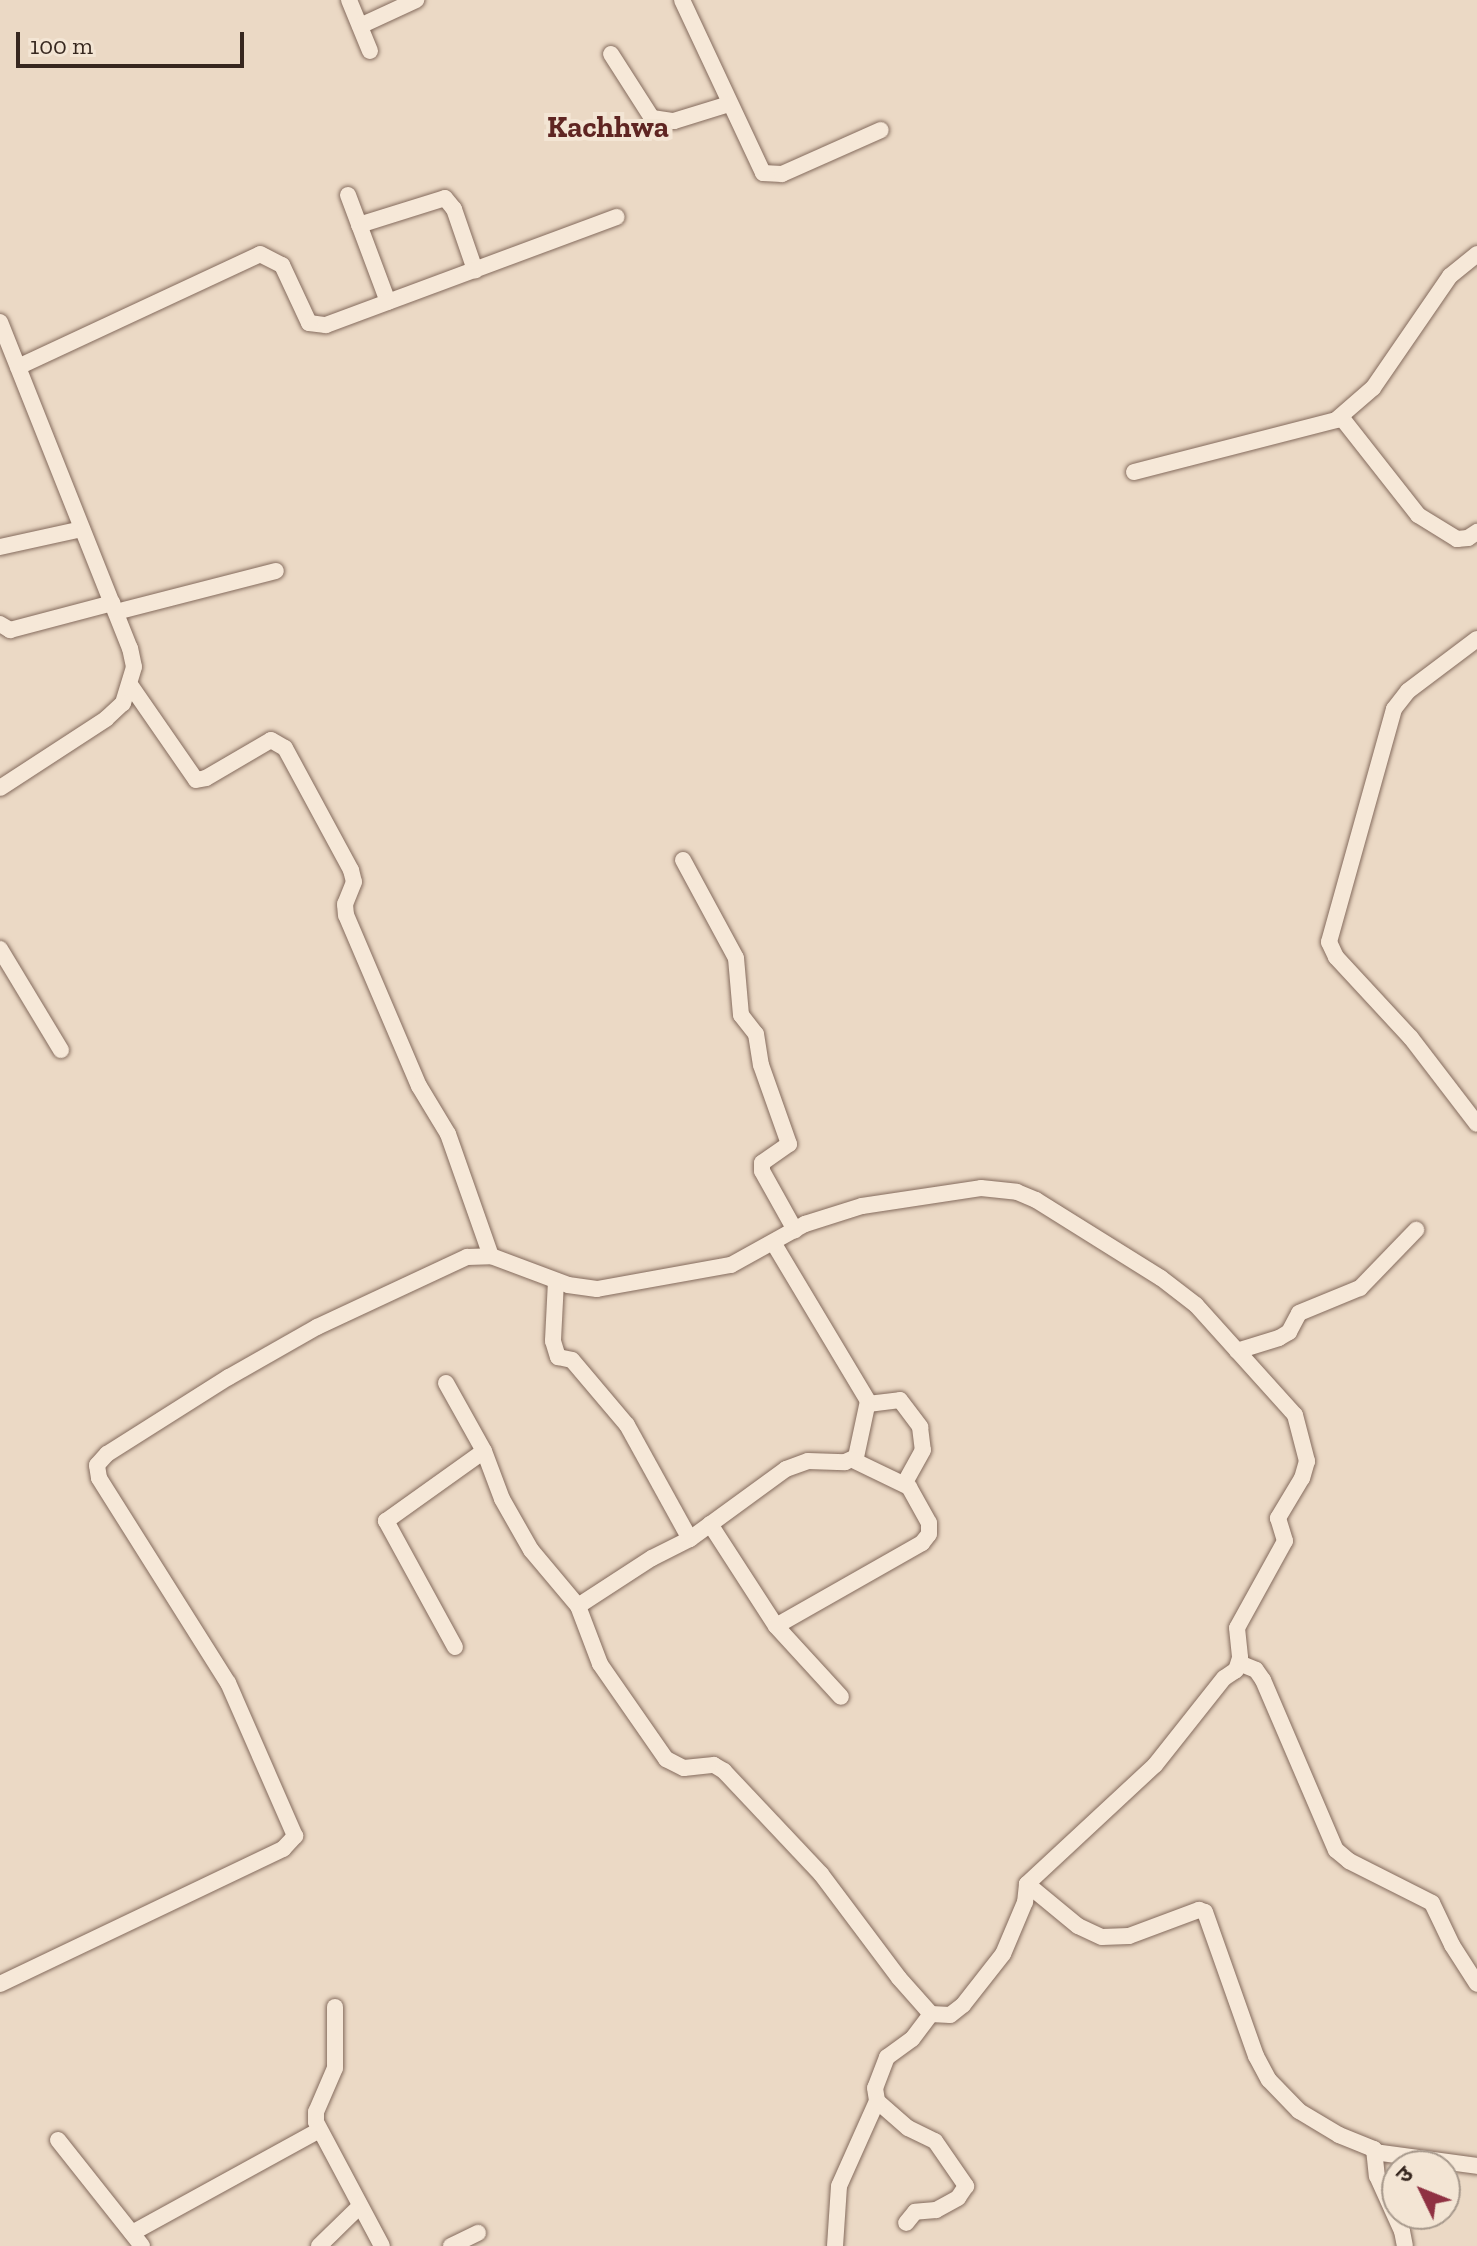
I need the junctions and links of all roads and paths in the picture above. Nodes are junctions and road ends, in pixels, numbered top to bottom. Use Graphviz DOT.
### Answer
graph roads {
  1 [pos="349,0"];
  2 [pos="416,0"];
  3 [pos="682,0"];
  4 [pos="360,26"];
  5 [pos="370,51"];
  6 [pos="611,54"];
  7 [pos="729,104"];
  8 [pos="881,130"];
  9 [pos="348,195"];
  10 [pos="617,217"];
  11 [pos="359,225"];
  12 [pos="1477,254"];
  13 [pos="475,270"];
  14 [pos="388,302"];
  15 [pos="0,322"];
  16 [pos="18,367"];
  17 [pos="1341,417"];
  18 [pos="1134,472"];
  19 [pos="82,529"];
  20 [pos="1477,532"];
  21 [pos="0,547"];
  22 [pos="276,571"];
  23 [pos="114,607"];
  24 [pos="0,624"];
  25 [pos="1477,639"];
  26 [pos="131,686"];
  27 [pos="0,788"];
  28 [pos="683,860"];
  29 [pos="0,949"];
  30 [pos="61,1050"];
  31 [pos="1477,1124"];
  32 [pos="795,1230"];
  33 [pos="1416,1230"];
  34 [pos="773,1242"];
  35 [pos="491,1256"];
  36 [pos="556,1281"];
  37 [pos="1237,1351"];
  38 [pos="446,1383"];
  39 [pos="868,1404"];
  40 [pos="484,1451"];
  41 [pos="853,1460"];
  42 [pos="904,1484"];
  43 [pos="710,1524"];
  44 [pos="690,1539"];
  45 [pos="578,1606"];
  46 [pos="776,1626"];
  47 [pos="455,1647"];
  48 [pos="1239,1663"];
  49 [pos="841,1697"];
  50 [pos="1027,1884"];
  51 [pos="0,1984"];
  52 [pos="1477,1984"];
  53 [pos="335,2007"];
  54 [pos="931,2014"];
  55 [pos="877,2101"];
  56 [pos="319,2130"];
  57 [pos="58,2140"];
  58 [pos="1374,2152"];
  59 [pos="1477,2166"];
  60 [pos="359,2207"];
  61 [pos="906,2223"];
  62 [pos="478,2233"];
  63 [pos="137,2240"];
  64 [pos="319,2246"];
  65 [pos="382,2246"];
  66 [pos="451,2246"];
  67 [pos="835,2246"];
  68 [pos="1405,2246"];
  1 -- 4 [label="street"];
  2 -- 4 [label="street"];
  3 -- 7 [label="street"];
  4 -- 5 [label="street"];
  6 -- 7 [label="street"];
  7 -- 8 [label="street"];
  9 -- 11 [label="street"];
  10 -- 13 [label="street"];
  11 -- 13 [label="street"];
  11 -- 14 [label="street"];
  12 -- 17 [label="street"];
  13 -- 14 [label="street"];
  14 -- 16 [label="street"];
  15 -- 16 [label="street"];
  16 -- 19 [label="street"];
  17 -- 18 [label="street"];
  17 -- 20 [label="street"];
  19 -- 21 [label="street"];
  19 -- 23 [label="street"];
  22 -- 23 [label="street"];
  23 -- 24 [label="street"];
  23 -- 26 [label="street"];
  25 -- 31 [label="street"];
  26 -- 27 [label="street"];
  26 -- 35 [label="street"];
  28 -- 32 [label="street"];
  29 -- 30 [label="street"];
  32 -- 34 [label="street"];
  32 -- 37 [label="street"];
  33 -- 37 [label="street"];
  34 -- 36 [label="street"];
  34 -- 39 [label="street"];
  35 -- 36 [label="street"];
  35 -- 51 [label="street"];
  36 -- 44 [label="street"];
  37 -- 48 [label="street"];
  38 -- 40 [label="street"];
  39 -- 41 [label="street"];
  39 -- 42 [label="street"];
  40 -- 45 [label="street"];
  40 -- 47 [label="street"];
  41 -- 42 [label="street"];
  41 -- 43 [label="street"];
  42 -- 46 [label="street"];
  43 -- 44 [label="street"];
  43 -- 46 [label="street"];
  44 -- 45 [label="street"];
  45 -- 54 [label="street"];
  46 -- 49 [label="street"];
  48 -- 50 [label="street"];
  48 -- 52 [label="street"];
  50 -- 54 [label="street"];
  50 -- 58 [label="street"];
  53 -- 56 [label="street"];
  54 -- 55 [label="street"];
  55 -- 61 [label="street"];
  55 -- 67 [label="street"];
  56 -- 60 [label="street"];
  56 -- 63 [label="street"];
  57 -- 63 [label="street"];
  58 -- 59 [label="street"];
  58 -- 68 [label="street"];
  60 -- 64 [label="street"];
  60 -- 65 [label="street"];
  62 -- 66 [label="street"];
}
